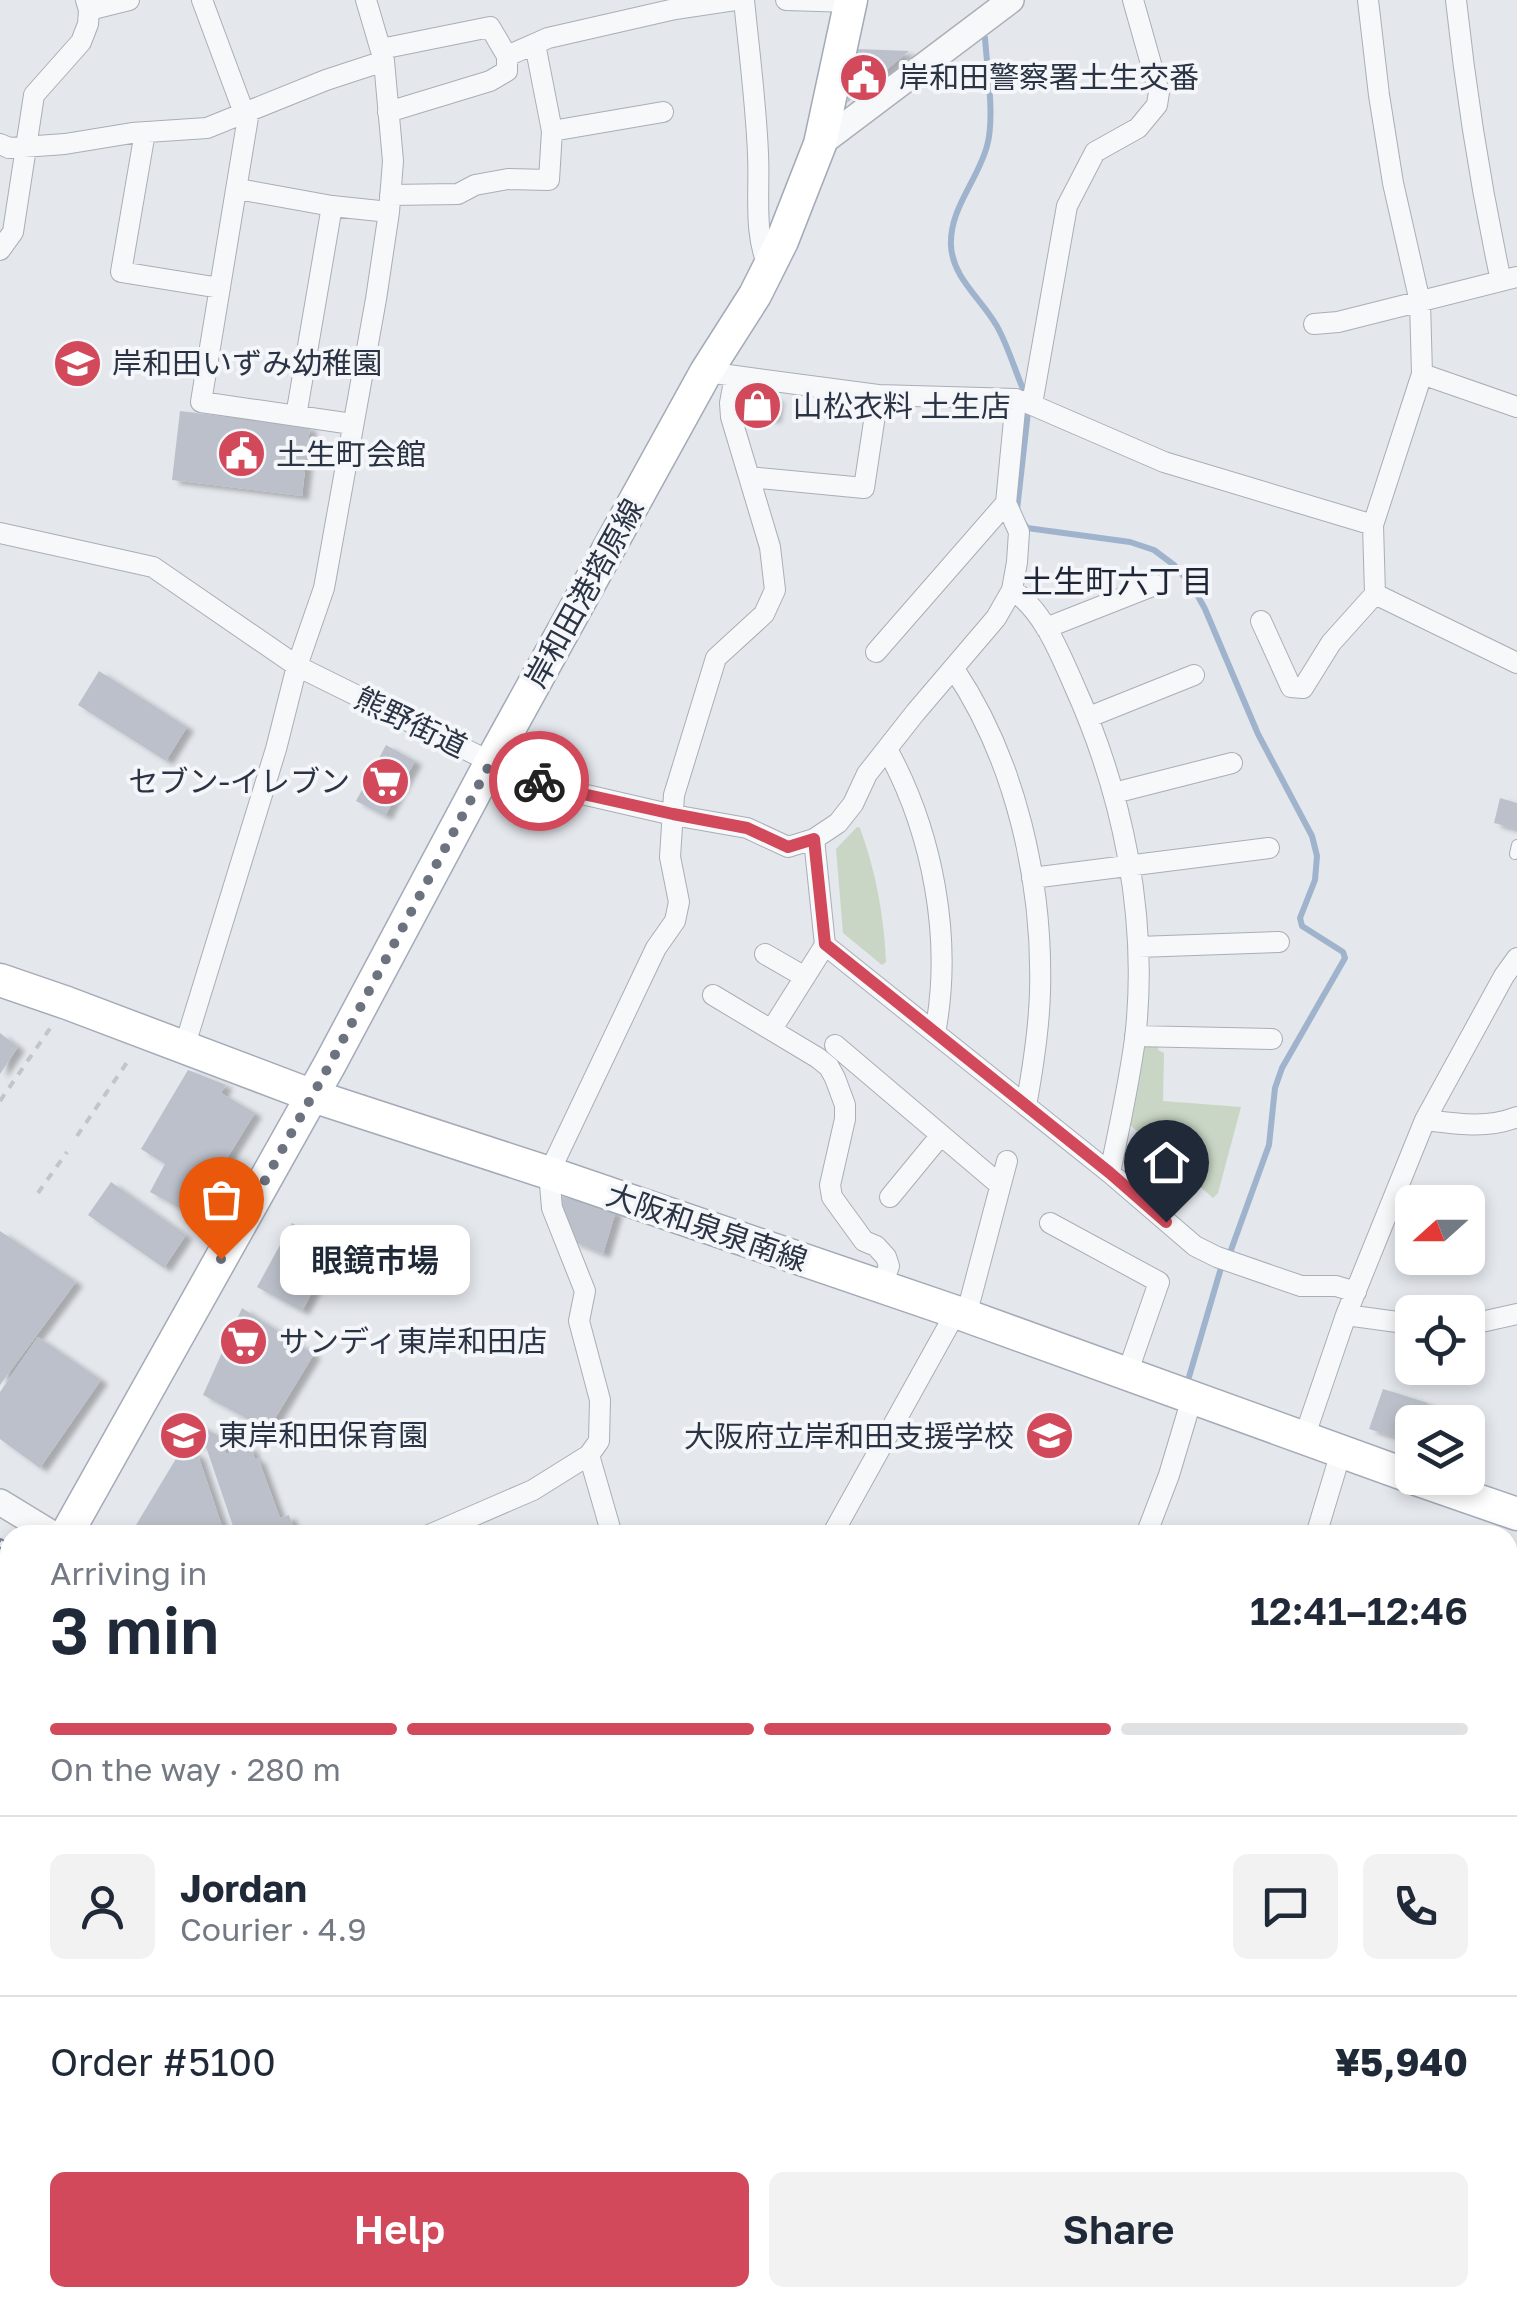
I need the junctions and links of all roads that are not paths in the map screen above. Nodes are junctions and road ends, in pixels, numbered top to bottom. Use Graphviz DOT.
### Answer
graph roads {
  1 [pos="129,0"];
  2 [pos="202,0"];
  3 [pos="366,0"];
  4 [pos="736,0"];
  5 [pos="744,0"];
  6 [pos="786,0"];
  7 [pos="1010,0"];
  8 [pos="1133,0"];
  9 [pos="1368,0"];
  10 [pos="1456,0"];
  11 [pos="851,1"];
  12 [pos="88,5"];
  13 [pos="535,44"];
  14 [pos="382,55"];
  15 [pos="507,56"];
  16 [pos="247,112"];
  17 [pos="388,112"];
  18 [pos="663,112"];
  19 [pos="552,131"];
  20 [pos="145,132"];
  21 [pos="0,144"];
  22 [pos="820,144"];
  23 [pos="26,147"];
  24 [pos="238,189"];
  25 [pos="390,204"];
  26 [pos="332,206"];
  27 [pos="0,250"];
  28 [pos="769,268"];
  29 [pos="1509,279"];
  30 [pos="220,288"];
  31 [pos="1420,302"];
  32 [pos="1314,324"];
  33 [pos="720,374"];
  34 [pos="1422,374"];
  35 [pos="878,396"];
  36 [pos="1024,402"];
  37 [pos="1517,407"];
  38 [pos="296,416"];
  39 [pos="352,424"];
  40 [pos="749,477"];
  41 [pos="1006,503"];
  42 [pos="1373,525"];
  43 [pos="0,533"];
  44 [pos="1154,586"];
  45 [pos="1012,590"];
  46 [pos="1374,594"];
  47 [pos="1261,622"];
  48 [pos="1046,628"];
  49 [pos="876,652"];
  50 [pos="1517,663"];
  51 [pos="297,666"];
  52 [pos="954,669"];
  53 [pos="1194,676"];
  54 [pos="1089,717"];
  55 [pos="887,749"];
  56 [pos="491,762"];
  57 [pos="1232,763"];
  58 [pos="1114,794"];
  59 [pos="673,814"];
  60 [pos="814,839"];
  61 [pos="1269,848"];
  62 [pos="1129,865"];
  63 [pos="1032,878"];
  64 [pos="1279,942"];
  65 [pos="825,944"];
  66 [pos="1138,946"];
  67 [pos="765,954"];
  68 [pos="1517,958"];
  69 [pos="805,977"];
  70 [pos="0,980"];
  71 [pos="713,995"];
  72 [pos="772,1029"];
  73 [pos="935,1033"];
  74 [pos="1135,1036"];
  75 [pos="1272,1039"];
  76 [pos="835,1045"];
  77 [pos="184,1048"];
  78 [pos="312,1096"];
  79 [pos="1026,1106"];
  80 [pos="1517,1117"];
  81 [pos="1426,1120"];
  82 [pos="942,1136"];
  83 [pos="1007,1161"];
  84 [pos="548,1172"];
  85 [pos="1110,1173"];
  86 [pos="1000,1185"];
  87 [pos="890,1197"];
  88 [pos="1050,1223"];
  89 [pos="882,1286"];
  90 [pos="1356,1292"];
  91 [pos="961,1314"];
  92 [pos="1517,1314"];
  93 [pos="1346,1315"];
  94 [pos="1485,1321"];
  95 [pos="1395,1322"];
  96 [pos="1127,1374"];
  97 [pos="1192,1398"];
  98 [pos="1304,1438"];
  99 [pos="1342,1452"];
  100 [pos="589,1456"];
  101 [pos="1395,1471"];
  102 [pos="1464,1495"];
  103 [pos="0,1502"];
  104 [pos="1517,1514"];
  105 [pos="38,1525"];
  106 [pos="72,1525"];
  107 [pos="452,1525"];
  108 [pos="609,1525"];
  109 [pos="838,1525"];
  110 [pos="1150,1525"];
  111 [pos="1319,1525"];
  1 -- 12 [label="street"];
  2 -- 16 [label="street"];
  3 -- 14 [label="street"];
  4 -- 13 [label="street"];
  5 -- 28 [label="street"];
  6 -- 11 [label="street"];
  7 -- 22 [label="street"];
  8 -- 36 [label="street"];
  9 -- 31 [label="street"];
  10 -- 29 [label="street"];
  11 -- 22 [label="main road, 岸和田港塔原線"];
  12 -- 23 [label="street"];
  13 -- 15 [label="street"];
  13 -- 19 [label="street"];
  14 -- 15 [label="street"];
  14 -- 16 [label="street"];
  14 -- 17 [label="street"];
  15 -- 17 [label="street"];
  16 -- 20 [label="street"];
  16 -- 24 [label="street"];
  17 -- 25 [label="street"];
  18 -- 19 [label="street"];
  19 -- 25 [label="street"];
  20 -- 23 [label="street"];
  20 -- 30 [label="street"];
  21 -- 23 [label="street"];
  22 -- 28 [label="main road, 岸和田港塔原線"];
  23 -- 27 [label="street"];
  24 -- 26 [label="street"];
  24 -- 30 [label="street"];
  25 -- 26 [label="street"];
  25 -- 39 [label="street"];
  26 -- 38 [label="street"];
  28 -- 33 [label="main road, 岸和田港塔原線"];
  29 -- 31 [label="street"];
  30 -- 38 [label="street"];
  31 -- 32 [label="street"];
  31 -- 34 [label="street"];
  33 -- 35 [label="street"];
  33 -- 40 [label="street"];
  33 -- 56 [label="main road, 岸和田港塔原線"];
  34 -- 37 [label="street"];
  34 -- 42 [label="street"];
  35 -- 36 [label="street"];
  35 -- 40 [label="street"];
  36 -- 41 [label="street"];
  36 -- 42 [label="street"];
  38 -- 39 [label="street"];
  39 -- 51 [label="street"];
  40 -- 59 [label="street"];
  41 -- 45 [label="street"];
  41 -- 49 [label="street"];
  42 -- 46 [label="street"];
  43 -- 51 [label="street, 熊野街道"];
  44 -- 48 [label="street"];
  45 -- 48 [label="street"];
  45 -- 52 [label="street"];
  46 -- 47 [label="street"];
  46 -- 50 [label="street"];
  48 -- 54 [label="street"];
  51 -- 56 [label="street, 熊野街道"];
  51 -- 77 [label="street"];
  52 -- 55 [label="street"];
  52 -- 63 [label="street"];
  53 -- 54 [label="street"];
  54 -- 58 [label="street"];
  55 -- 60 [label="street"];
  55 -- 73 [label="street"];
  56 -- 59 [label="street, 熊野街道"];
  56 -- 78 [label="main road, 岸和田港塔原線"];
  57 -- 58 [label="street"];
  58 -- 62 [label="street"];
  59 -- 60 [label="street, 熊野街道"];
  59 -- 84 [label="street"];
  60 -- 65 [label="street"];
  61 -- 62 [label="street"];
  62 -- 63 [label="street"];
  62 -- 66 [label="street"];
  63 -- 79 [label="street"];
  64 -- 66 [label="street"];
  65 -- 69 [label="street"];
  65 -- 73 [label="street"];
  66 -- 74 [label="street"];
  67 -- 69 [label="street"];
  68 -- 81 [label="street"];
  69 -- 72 [label="street"];
  70 -- 77 [label="main road, 大阪和泉泉南線"];
  71 -- 72 [label="street"];
  72 -- 89 [label="street"];
  73 -- 79 [label="street"];
  74 -- 75 [label="street"];
  74 -- 85 [label="street"];
  76 -- 82 [label="street"];
  77 -- 78 [label="main road, 大阪和泉泉南線"];
  78 -- 84 [label="main road, 大阪和泉泉南線"];
  78 -- 106 [label="main road, 岸和田港塔原線"];
  79 -- 85 [label="street"];
  80 -- 81 [label="street"];
  81 -- 90 [label="street"];
  82 -- 86 [label="street"];
  82 -- 87 [label="street"];
  83 -- 86 [label="street"];
  84 -- 89 [label="main road, 大阪和泉泉南線"];
  84 -- 100 [label="street"];
  85 -- 90 [label="street"];
  86 -- 91 [label="street"];
  88 -- 96 [label="street"];
  89 -- 91 [label="main road, 大阪和泉泉南線"];
  90 -- 93 [label="street"];
  91 -- 96 [label="main road, 大阪和泉泉南線"];
  91 -- 109 [label="street"];
  92 -- 94 [label="street"];
  93 -- 95 [label="street"];
  93 -- 98 [label="street"];
  96 -- 97 [label="main road, 大阪和泉泉南線"];
  97 -- 98 [label="main road, 大阪和泉泉南線"];
  97 -- 110 [label="street"];
  98 -- 99 [label="main road, 大阪和泉泉南線"];
  99 -- 101 [label="main road, 大阪和泉泉南線"];
  99 -- 111 [label="street"];
  100 -- 107 [label="street"];
  100 -- 108 [label="street"];
  102 -- 104 [label="main road, 大阪和泉泉南線"];
  103 -- 105 [label="street"];
}
